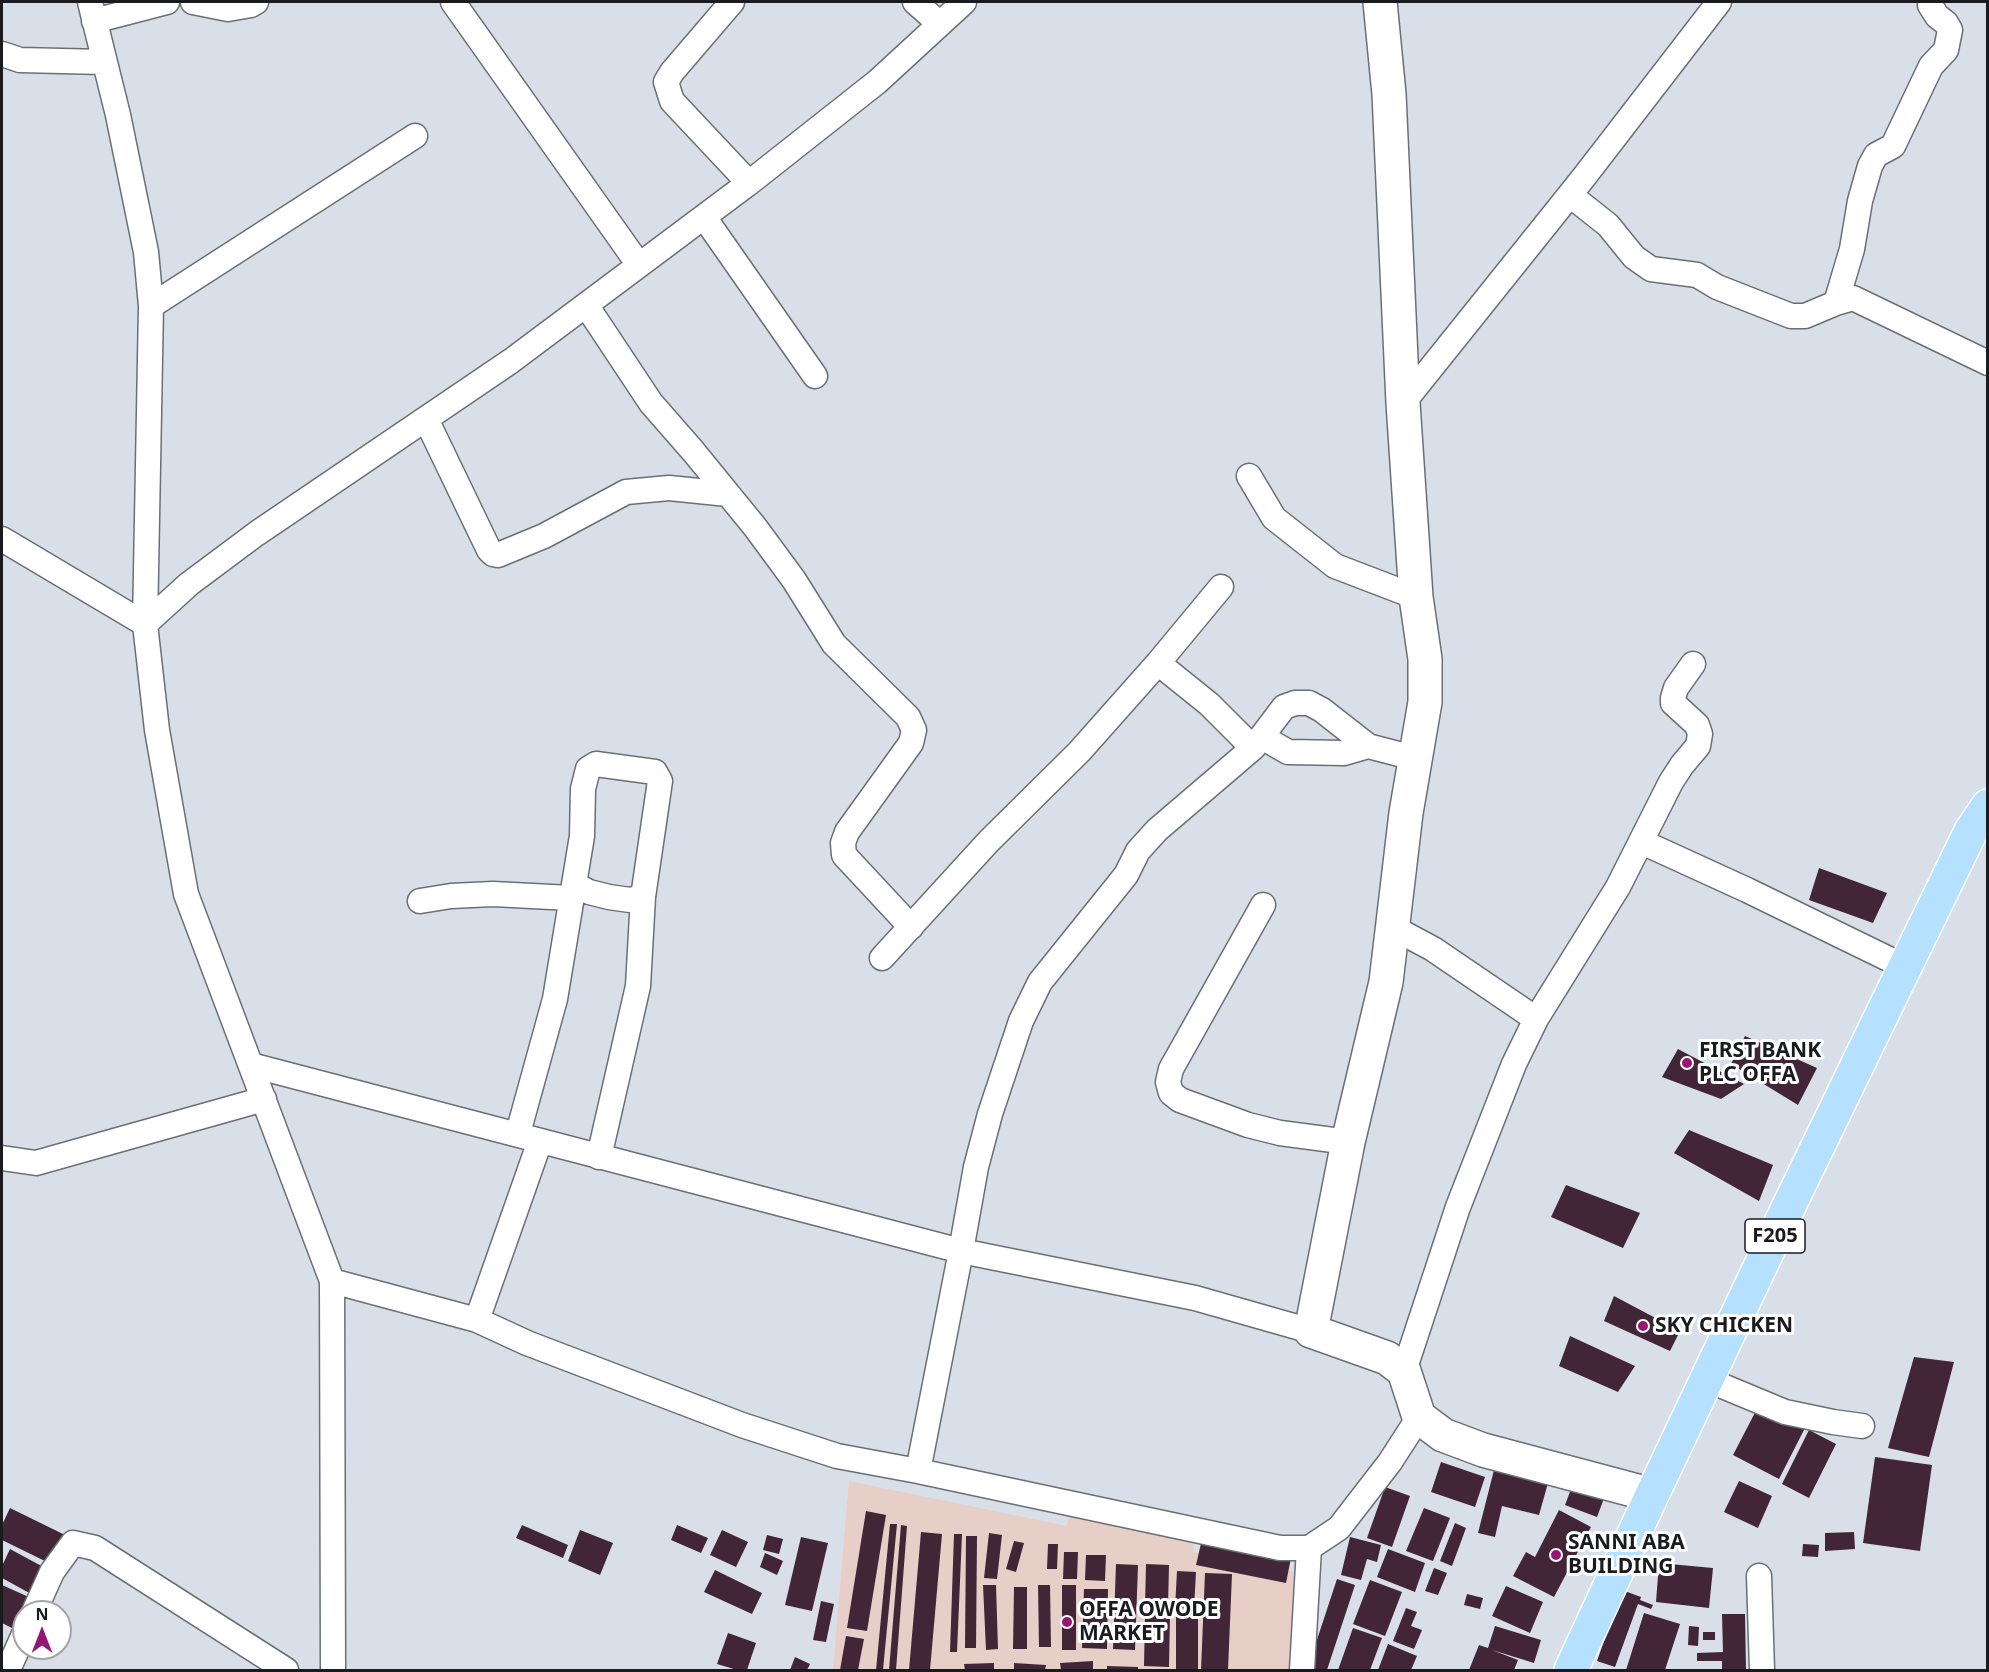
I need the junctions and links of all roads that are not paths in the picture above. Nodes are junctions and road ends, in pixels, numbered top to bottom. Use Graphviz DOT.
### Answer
graph roads {
  1 [pos="167,2"];
  2 [pos="193,2"];
  3 [pos="256,2"];
  4 [pos="453,2"];
  5 [pos="732,2"];
  6 [pos="915,2"];
  7 [pos="964,2"];
  8 [pos="1380,2"];
  9 [pos="1719,2"];
  10 [pos="1931,2"];
  11 [pos="92,11"];
  12 [pos="940,24"];
  13 [pos="2,54"];
  14 [pos="104,62"];
  15 [pos="415,136"];
  16 [pos="749,183"];
  17 [pos="1570,195"];
  18 [pos="704,217"];
  19 [pos="639,265"];
  20 [pos="1836,303"];
  21 [pos="586,305"];
  22 [pos="151,306"];
  23 [pos="1988,363"];
  24 [pos="815,376"];
  25 [pos="1402,403"];
  26 [pos="426,418"];
  27 [pos="1250,476"];
  28 [pos="728,494"];
  29 [pos="2,539"];
  30 [pos="1221,587"];
  31 [pos="1416,597"];
  32 [pos="145,624"];
  33 [pos="1158,663"];
  34 [pos="1693,664"];
  35 [pos="1257,742"];
  36 [pos="1368,746"];
  37 [pos="1414,758"];
  38 [pos="1988,806"];
  39 [pos="1642,842"];
  40 [pos="573,891"];
  41 [pos="643,897"];
  42 [pos="420,901"];
  43 [pos="1263,905"];
  44 [pos="911,927"];
  45 [pos="1392,927"];
  46 [pos="882,958"];
  47 [pos="1905,967"];
  48 [pos="1536,1019"];
  49 [pos="251,1065"];
  50 [pos="264,1099"];
  51 [pos="529,1137"];
  52 [pos="1348,1142"];
  53 [pos="599,1157"];
  54 [pos="2,1158"];
  55 [pos="962,1251"];
  56 [pos="332,1281"];
  57 [pos="477,1320"];
  58 [pos="1311,1331"];
  59 [pos="1404,1371"];
  60 [pos="1708,1380"];
  61 [pos="1419,1417"];
  62 [pos="1862,1426"];
  63 [pos="918,1471"];
  64 [pos="1652,1495"];
  65 [pos="1309,1548"];
  66 [pos="1759,1576"];
  67 [pos="39,1600"];
  68 [pos="286,1671"];
  69 [pos="333,1671"];
  70 [pos="1302,1671"];
  71 [pos="1571,1671"];
  72 [pos="1762,1671"];
  1 -- 11 [label="street"];
  2 -- 3 [label="street"];
  4 -- 19 [label="street"];
  5 -- 16 [label="street"];
  6 -- 12 [label="street"];
  7 -- 12 [label="street"];
  8 -- 25 [label="street"];
  9 -- 17 [label="street"];
  10 -- 20 [label="street"];
  11 -- 14 [label="street"];
  12 -- 16 [label="street"];
  13 -- 14 [label="street"];
  14 -- 22 [label="street"];
  15 -- 22 [label="street"];
  16 -- 18 [label="street"];
  17 -- 20 [label="street"];
  17 -- 25 [label="street"];
  18 -- 19 [label="street"];
  18 -- 24 [label="street"];
  19 -- 21 [label="street"];
  20 -- 23 [label="street"];
  21 -- 26 [label="street"];
  21 -- 28 [label="street"];
  22 -- 32 [label="street"];
  25 -- 31 [label="street"];
  26 -- 28 [label="street"];
  26 -- 32 [label="street"];
  27 -- 31 [label="street"];
  28 -- 44 [label="street"];
  29 -- 32 [label="street"];
  30 -- 33 [label="street"];
  31 -- 37 [label="street"];
  32 -- 49 [label="street"];
  33 -- 35 [label="street"];
  33 -- 44 [label="street"];
  34 -- 39 [label="street"];
  35 -- 36 [label="street"];
  35 -- 36 [label="street"];
  35 -- 55 [label="street"];
  36 -- 37 [label="street"];
  37 -- 45 [label="street"];
  38 -- 47 [label="main road, F205"];
  39 -- 47 [label="street"];
  39 -- 48 [label="street"];
  40 -- 41 [label="street"];
  40 -- 41 [label="street"];
  40 -- 42 [label="street"];
  40 -- 51 [label="street"];
  41 -- 53 [label="street"];
  43 -- 52 [label="street"];
  44 -- 46 [label="street"];
  45 -- 48 [label="street"];
  45 -- 52 [label="street"];
  47 -- 60 [label="main road, F205"];
  48 -- 59 [label="street"];
  49 -- 50 [label="street"];
  49 -- 51 [label="street"];
  50 -- 54 [label="street"];
  50 -- 56 [label="street"];
  51 -- 53 [label="street"];
  51 -- 57 [label="street"];
  52 -- 58 [label="street"];
  53 -- 55 [label="street"];
  55 -- 58 [label="street"];
  55 -- 63 [label="street"];
  56 -- 57 [label="street"];
  56 -- 69 [label="street"];
  57 -- 63 [label="street"];
  58 -- 59 [label="street"];
  59 -- 61 [label="street"];
  60 -- 62 [label="street"];
  60 -- 64 [label="main road, F205"];
  61 -- 64 [label="street"];
  61 -- 65 [label="street"];
  63 -- 65 [label="street"];
  64 -- 71 [label="main road, F205"];
  65 -- 70 [label="street"];
  66 -- 72 [label="street"];
  67 -- 68 [label="street"];
}
